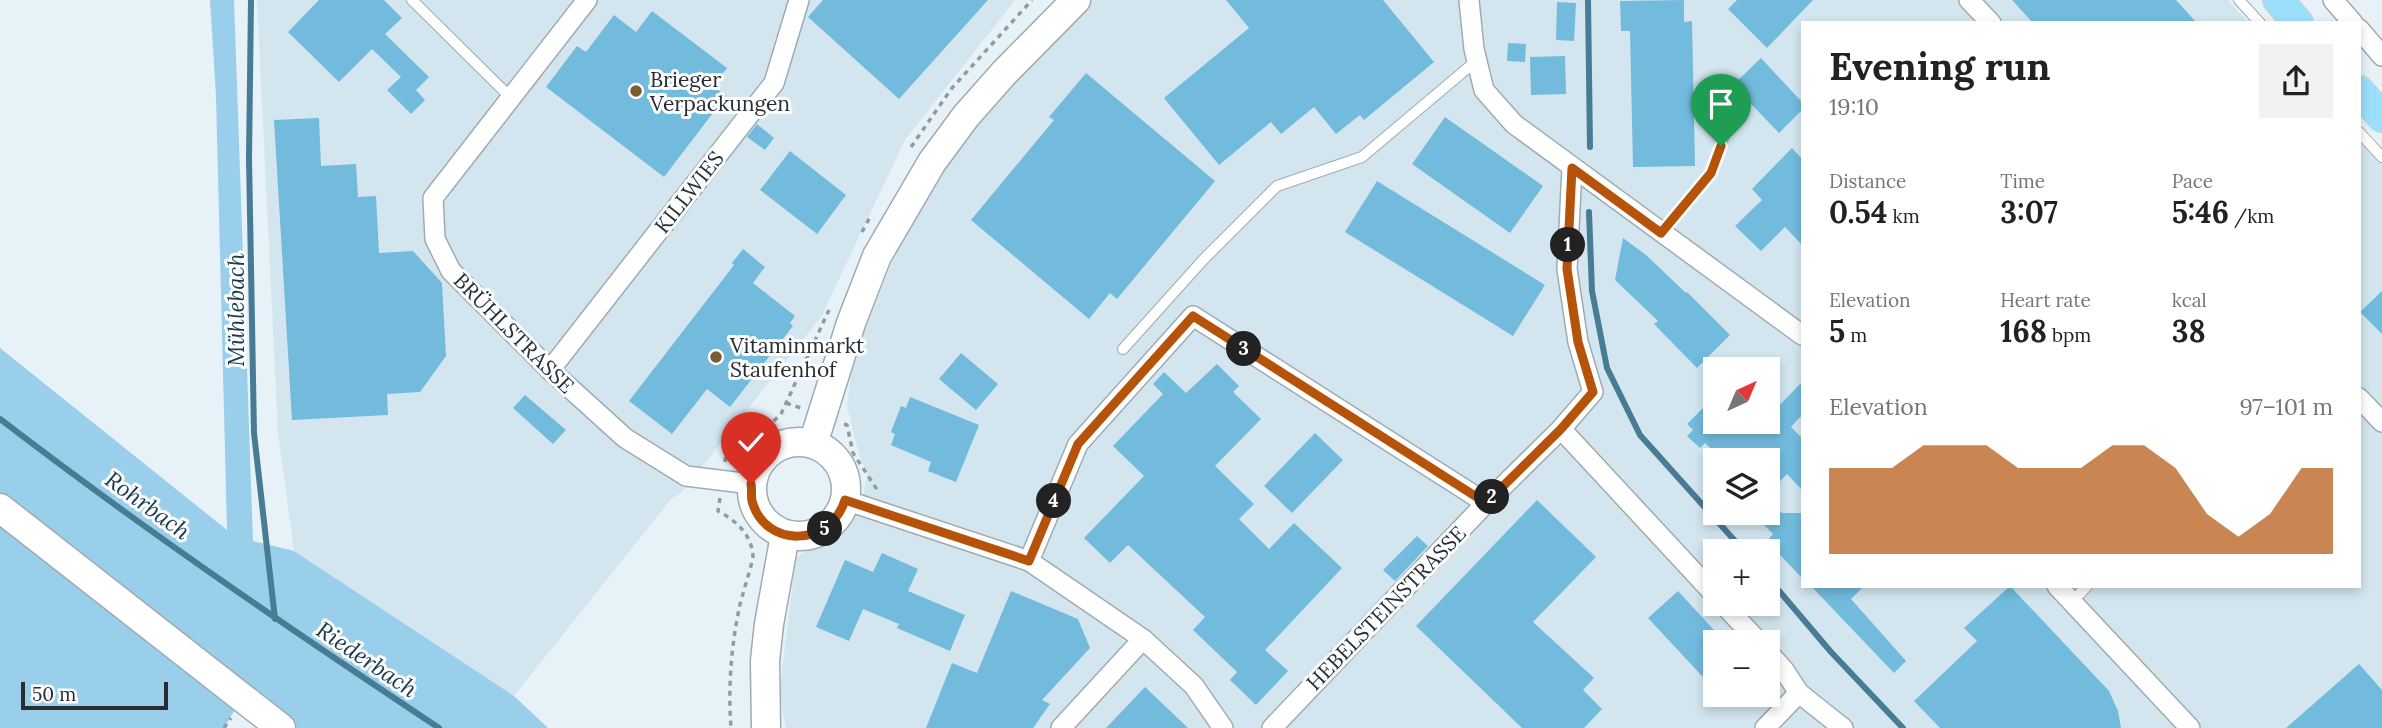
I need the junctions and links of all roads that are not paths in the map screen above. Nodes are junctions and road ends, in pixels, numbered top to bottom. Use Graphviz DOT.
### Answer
graph roads {
  1 [pos="412,0"];
  2 [pos="587,0"];
  3 [pos="799,0"];
  4 [pos="1076,0"];
  5 [pos="1469,0"];
  6 [pos="1969,0"];
  7 [pos="2239,0"];
  8 [pos="2278,0"];
  9 [pos="2333,0"];
  10 [pos="1989,21"];
  11 [pos="2258,21"];
  12 [pos="2296,21"];
  13 [pos="2351,21"];
  14 [pos="2361,31"];
  15 [pos="2382,55"];
  16 [pos="1477,60"];
  17 [pos="2361,93"];
  18 [pos="511,98"];
  19 [pos="1731,114"];
  20 [pos="2382,117"];
  21 [pos="2361,134"];
  22 [pos="2382,157"];
  23 [pos="1572,168"];
  24 [pos="1661,233"];
  25 [pos="1801,334"];
  26 [pos="1123,349"];
  27 [pos="550,370"];
  28 [pos="2361,401"];
  29 [pos="2374,417"];
  30 [pos="1561,429"];
  31 [pos="813,443"];
  32 [pos="751,484"];
  33 [pos="845,500"];
  34 [pos="1486,503"];
  35 [pos="0,508"];
  36 [pos="785,535"];
  37 [pos="1029,561"];
  38 [pos="1703,582"];
  39 [pos="2059,588"];
  40 [pos="2085,588"];
  41 [pos="2072,602"];
  42 [pos="1734,616"];
  43 [pos="1748,630"];
  44 [pos="1143,639"];
  45 [pos="1780,666"];
  46 [pos="1799,693"];
  47 [pos="281,728"];
  48 [pos="766,728"];
  49 [pos="1061,728"];
  50 [pos="1223,728"];
  51 [pos="1272,728"];
  52 [pos="1765,728"];
  53 [pos="1843,728"];
  54 [pos="2190,728"];
  1 -- 18 [label="lane"];
  2 -- 18 [label="street, BRÜHLSTRASSE"];
  3 -- 27 [label="street, KILLWIES"];
  4 -- 31 [label="main road"];
  5 -- 16 [label="street"];
  6 -- 10 [label="street"];
  7 -- 11 [label="lane"];
  8 -- 12 [label="main road"];
  9 -- 13 [label="street"];
  14 -- 15 [label="street"];
  16 -- 23 [label="street"];
  16 -- 26 [label="lane"];
  17 -- 20 [label="main road"];
  18 -- 27 [label="street, BRÜHLSTRASSE"];
  19 -- 24 [label="lane"];
  21 -- 22 [label="lane"];
  23 -- 24 [label="street"];
  23 -- 30 [label="street, HEBELSTEINSTRASSE"];
  24 -- 25 [label="street"];
  27 -- 32 [label="street, BRÜHLSTRASSE"];
  28 -- 29 [label="street"];
  30 -- 34 [label="street, HEBELSTEINSTRASSE"];
  30 -- 38 [label="street"];
  31 -- 32 [label="main road"];
  31 -- 33 [label="main road"];
  32 -- 36 [label="main road"];
  33 -- 36 [label="main road"];
  33 -- 37 [label="street"];
  34 -- 37 [label="street"];
  34 -- 51 [label="street, HEBELSTEINSTRASSE"];
  35 -- 47 [label="main road"];
  36 -- 48 [label="main road"];
  37 -- 44 [label="street"];
  39 -- 41 [label="street"];
  40 -- 41 [label="lane"];
  41 -- 54 [label="street"];
  42 -- 43 [label="street"];
  44 -- 49 [label="street"];
  44 -- 50 [label="street"];
  45 -- 46 [label="street"];
  46 -- 52 [label="street"];
  46 -- 53 [label="street"];
}
